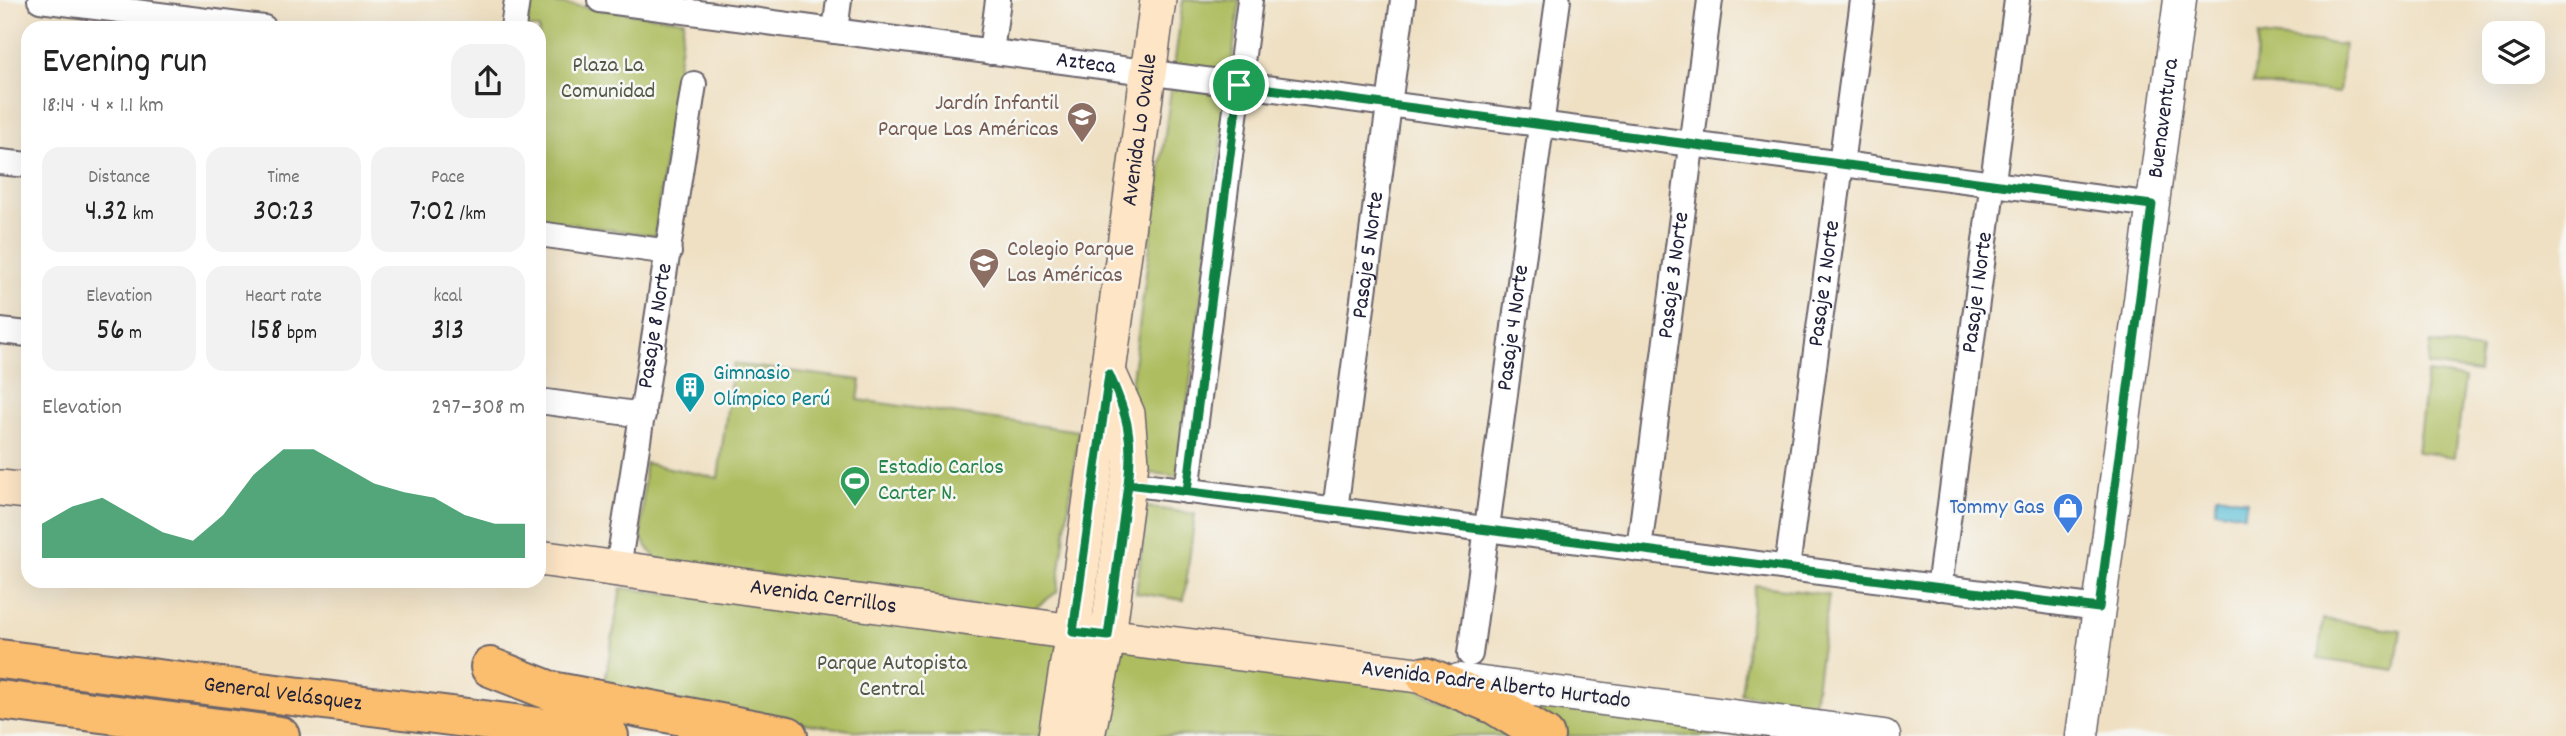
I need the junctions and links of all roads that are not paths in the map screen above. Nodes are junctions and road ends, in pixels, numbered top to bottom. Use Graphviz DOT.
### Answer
graph roads {
  1 [pos="40,0"];
  2 [pos="517,0"];
  3 [pos="600,0"];
  4 [pos="839,0"];
  5 [pos="998,0"];
  6 [pos="1158,0"];
  7 [pos="1250,0"];
  8 [pos="1403,0"];
  9 [pos="1558,0"];
  10 [pos="1710,0"];
  11 [pos="1863,0"];
  12 [pos="2017,0"];
  13 [pos="2179,0"];
  14 [pos="690,6"];
  15 [pos="208,21"];
  16 [pos="514,21"];
  17 [pos="835,31"];
  18 [pos="991,52"];
  19 [pos="1149,73"];
  20 [pos="694,84"];
  21 [pos="1239,85"];
  22 [pos="1389,105"];
  23 [pos="1541,125"];
  24 [pos="1692,144"];
  25 [pos="0,162"];
  26 [pos="21,164"];
  27 [pos="1841,164"];
  28 [pos="1993,184"];
  29 [pos="2152,205"];
  30 [pos="546,235"];
  31 [pos="669,252"];
  32 [pos="0,331"];
  33 [pos="21,333"];
  34 [pos="1109,374"];
  35 [pos="546,402"];
  36 [pos="643,415"];
  37 [pos="1128,484"];
  38 [pos="0,488"];
  39 [pos="21,490"];
  40 [pos="1187,491"];
  41 [pos="1335,510"];
  42 [pos="1487,530"];
  43 [pos="1639,549"];
  44 [pos="546,559"];
  45 [pos="618,568"];
  46 [pos="1787,568"];
  47 [pos="1939,588"];
  48 [pos="2099,608"];
  49 [pos="1073,632"];
  50 [pos="1108,636"];
  51 [pos="1470,654"];
  52 [pos="0,659"];
  53 [pos="490,667"];
  54 [pos="1426,676"];
  55 [pos="0,700"];
  56 [pos="280,736"];
  57 [pos="609,736"];
  58 [pos="788,736"];
  59 [pos="1056,736"];
  60 [pos="1087,736"];
  61 [pos="1545,736"];
  62 [pos="1884,736"];
  63 [pos="2082,736"];
  1 -- 15 [label="street"];
  2 -- 16 [label="street"];
  3 -- 14 [label="street, Azteca"];
  4 -- 17 [label="street"];
  5 -- 18 [label="street"];
  6 -- 19 [label="main road, Avenida Lo Ovalle"];
  7 -- 21 [label="street"];
  8 -- 22 [label="street, Pasaje 5 Norte"];
  9 -- 23 [label="street, Pasaje 4 Norte"];
  10 -- 24 [label="street, Pasaje 3 Norte"];
  11 -- 27 [label="street, Pasaje 2 Norte"];
  12 -- 28 [label="street, Pasaje 1 Norte"];
  13 -- 29 [label="street, Buenaventura"];
  14 -- 17 [label="street, Azteca"];
  17 -- 18 [label="street, Azteca"];
  18 -- 19 [label="street, Azteca"];
  19 -- 21 [label="street, Azteca"];
  19 -- 34 [label="main road, Avenida Lo Ovalle"];
  20 -- 31 [label="street, Pasaje 8 Norte"];
  21 -- 22 [label="street, Azteca"];
  21 -- 40 [label="street"];
  22 -- 23 [label="street, Azteca"];
  22 -- 41 [label="street, Pasaje 5 Norte"];
  23 -- 24 [label="street, Azteca"];
  23 -- 42 [label="street, Pasaje 4 Norte"];
  24 -- 27 [label="street, Azteca"];
  24 -- 43 [label="street, Pasaje 3 Norte"];
  25 -- 26 [label="street"];
  27 -- 28 [label="street, Azteca"];
  27 -- 46 [label="street, Pasaje 2 Norte"];
  28 -- 29 [label="street, Azteca"];
  28 -- 47 [label="street, Pasaje 1 Norte"];
  29 -- 48 [label="street, Buenaventura"];
  30 -- 31 [label="street"];
  31 -- 36 [label="street, Pasaje 8 Norte"];
  32 -- 33 [label="street"];
  34 -- 37 [label="main road"];
  34 -- 49 [label="main road, Avenida Lo Ovalle"];
  35 -- 36 [label="street"];
  36 -- 45 [label="street, Pasaje 8 Norte"];
  37 -- 40 [label="street"];
  37 -- 50 [label="main road"];
  38 -- 39 [label="main road"];
  40 -- 41 [label="street"];
  41 -- 42 [label="street"];
  42 -- 43 [label="street"];
  42 -- 51 [label="street, Pasaje 4 Norte"];
  43 -- 46 [label="street"];
  44 -- 45 [label="main road, Avenida Cerrillos"];
  45 -- 49 [label="main road, Avenida Cerrillos"];
  46 -- 47 [label="street"];
  47 -- 48 [label="street"];
  48 -- 63 [label="street, Buenaventura"];
  49 -- 50 [label="main road, Avenida Cerrillos"];
  49 -- 59 [label="main road, Avenida Lo Ovalle"];
  50 -- 54 [label="main road, Avenida Padre Alberto Hurtado"];
  50 -- 60 [label="main road"];
  52 -- 57 [label="highway, General Velásquez"];
  53 -- 58 [label="highway"];
  54 -- 61 [label="highway"];
  54 -- 62 [label="street, Avenida Padre Alberto Hurtado"];
  55 -- 56 [label="highway, General Velásquez"];
}
